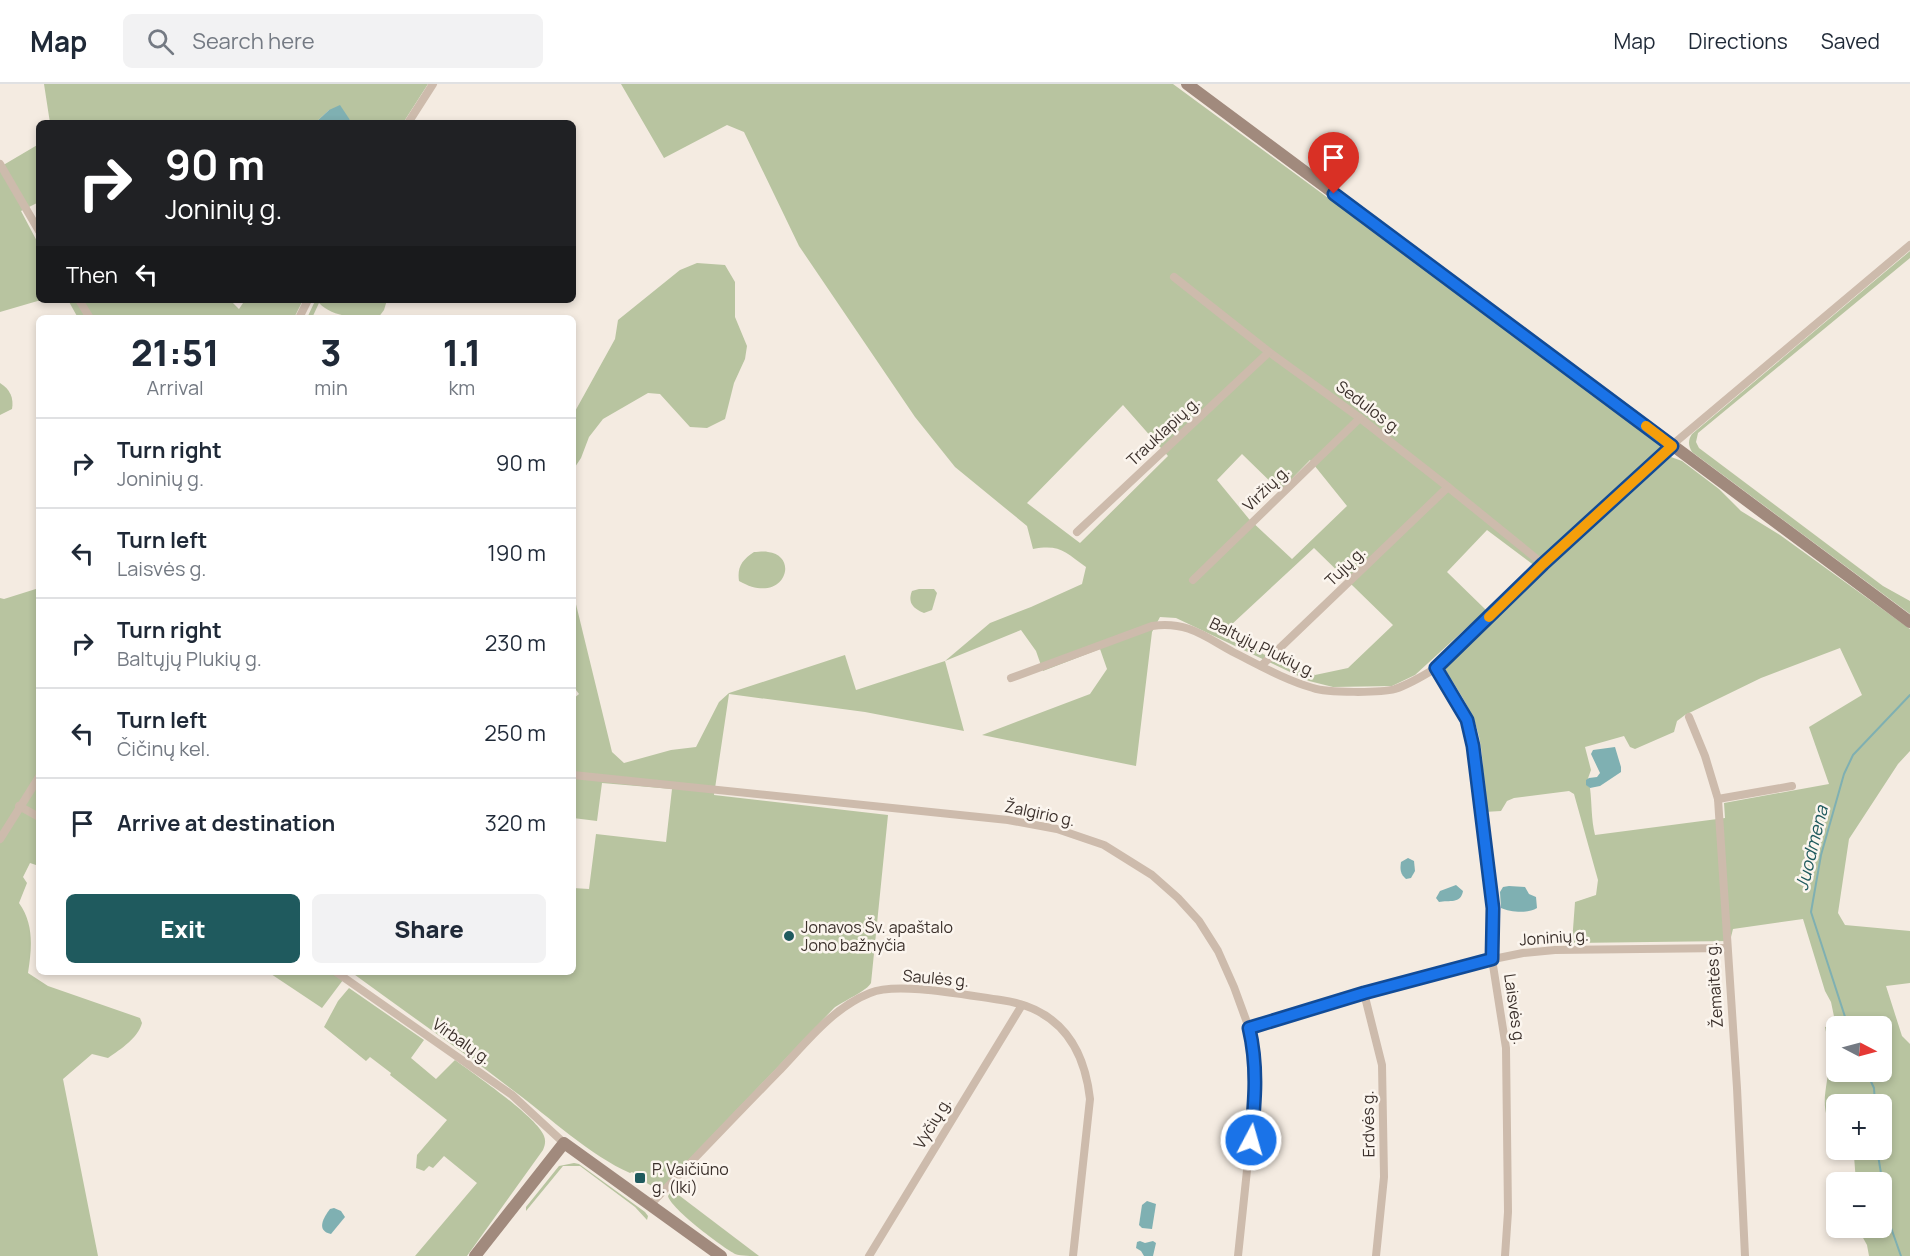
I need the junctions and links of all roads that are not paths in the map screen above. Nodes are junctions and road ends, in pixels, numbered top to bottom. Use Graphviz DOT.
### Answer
graph roads {
  1 [pos="433,84"];
  2 [pos="1187,84"];
  3 [pos="410,120"];
  4 [pos="0,164"];
  5 [pos="36,226"];
  6 [pos="1910,245"];
  7 [pos="1174,277"];
  8 [pos="1269,352"];
  9 [pos="1359,418"];
  10 [pos="1672,446"];
  11 [pos="1448,487"];
  12 [pos="1077,532"];
  13 [pos="1543,564"];
  14 [pos="1192,580"];
  15 [pos="1910,622"];
  16 [pos="1261,666"];
  17 [pos="1436,668"];
  18 [pos="1011,678"];
  19 [pos="1689,717"];
  20 [pos="576,775"];
  21 [pos="36,781"];
  22 [pos="1792,786"];
  23 [pos="1718,799"];
  24 [pos="19,806"];
  25 [pos="36,815"];
  26 [pos="0,839"];
  27 [pos="1727,948"];
  28 [pos="1492,959"];
  29 [pos="340,975"];
  30 [pos="1364,993"];
  31 [pos="1022,1005"];
  32 [pos="1249,1028"];
  33 [pos="564,1143"];
  34 [pos="651,1204"];
  35 [pos="475,1256"];
  36 [pos="721,1256"];
  37 [pos="869,1256"];
  38 [pos="1072,1256"];
  39 [pos="1239,1256"];
  40 [pos="1376,1256"];
  41 [pos="1505,1256"];
  42 [pos="1745,1256"];
  1 -- 3 [label="street"];
  2 -- 10 [label="main road"];
  4 -- 5 [label="street"];
  6 -- 10 [label="street, Baltųjų Plukių g."];
  7 -- 8 [label="street, Sedulos g."];
  8 -- 9 [label="street, Sedulos g."];
  8 -- 12 [label="street, Trauklapių g."];
  9 -- 11 [label="street, Sedulos g."];
  9 -- 14 [label="street, Viržių g."];
  10 -- 13 [label="street, Baltųjų Plukių g."];
  10 -- 15 [label="main road"];
  11 -- 13 [label="street, Sedulos g."];
  11 -- 16 [label="street, Tujų g."];
  13 -- 17 [label="street, Baltųjų Plukių g."];
  16 -- 17 [label="street, Baltųjų Plukių g."];
  16 -- 18 [label="street, Baltųjų Plukių g."];
  17 -- 28 [label="street, Laisvės g."];
  19 -- 23 [label="street, Žemaitės g."];
  20 -- 32 [label="street, Žalgirio g."];
  21 -- 24 [label="street"];
  22 -- 23 [label="street"];
  23 -- 27 [label="street, Žemaitės g."];
  24 -- 25 [label="street"];
  24 -- 26 [label="street"];
  27 -- 28 [label="street, Joninių g."];
  27 -- 42 [label="street, Žemaitės g."];
  28 -- 30 [label="street, Joninių g."];
  28 -- 41 [label="street, Laisvės g."];
  29 -- 33 [label="street, Virbalų g."];
  30 -- 32 [label="street, Joninių g."];
  30 -- 40 [label="street, Erdvės g."];
  31 -- 34 [label="street, Saulės g."];
  31 -- 37 [label="street, Vyčių g."];
  31 -- 38 [label="street, Saulės g."];
  32 -- 39 [label="street, Žalgirio g."];
  33 -- 34 [label="main road"];
  33 -- 35 [label="main road"];
  34 -- 36 [label="main road"];
}
